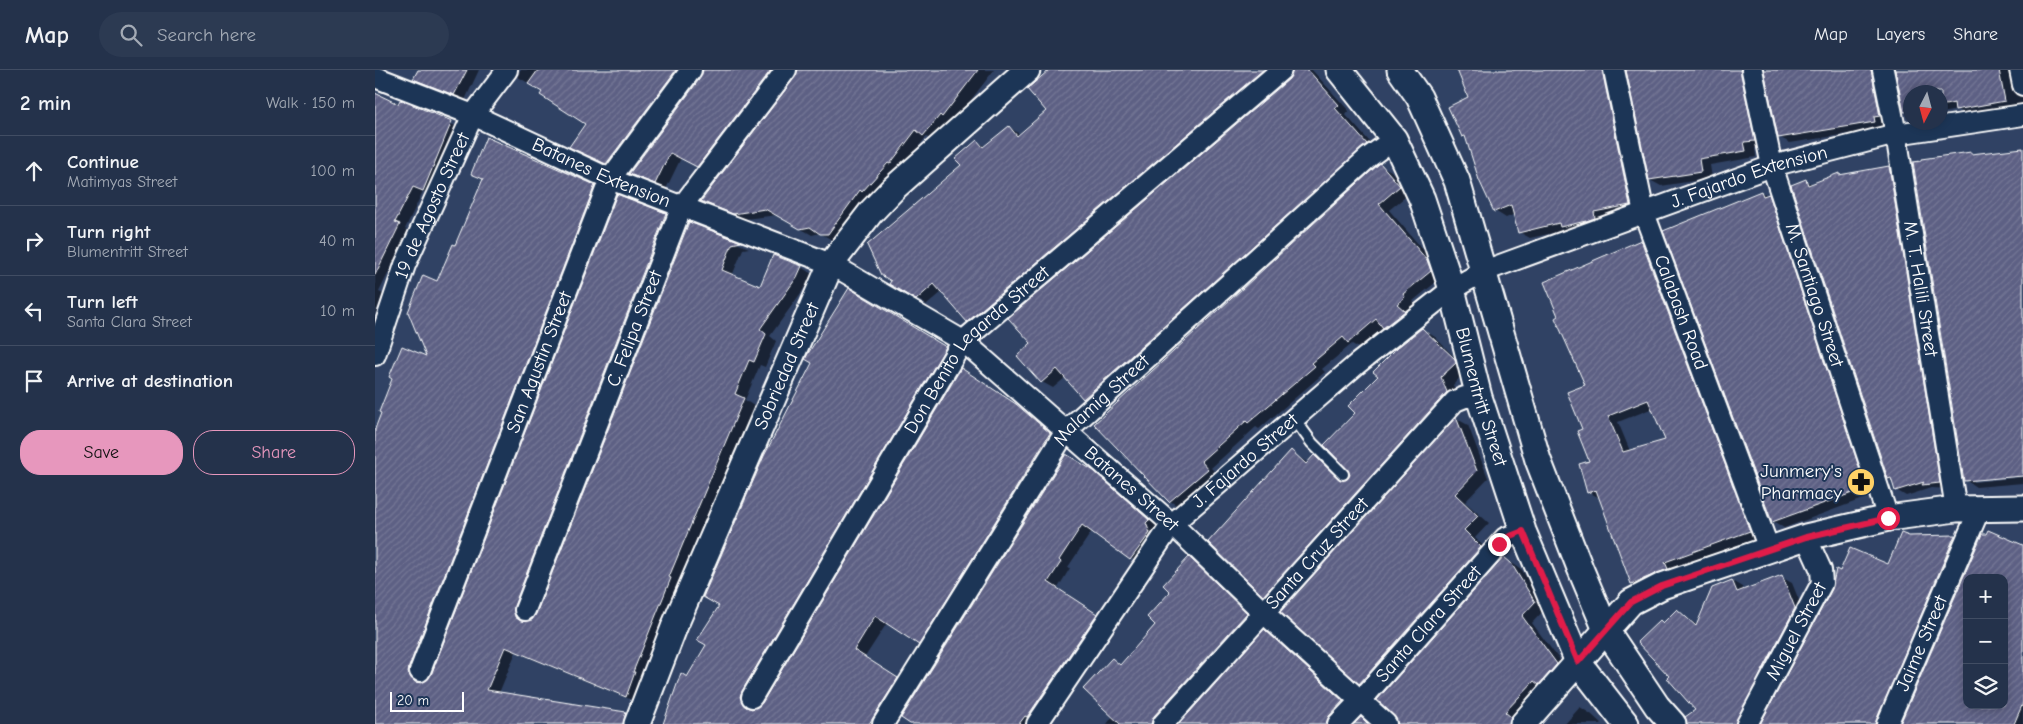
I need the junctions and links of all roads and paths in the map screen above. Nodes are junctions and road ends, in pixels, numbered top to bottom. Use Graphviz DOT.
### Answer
graph roads {
  1 [pos="507,70"];
  2 [pos="691,70"];
  3 [pos="786,70"];
  4 [pos="1027,70"];
  5 [pos="1281,70"];
  6 [pos="1339,70"];
  7 [pos="1399,70"];
  8 [pos="1614,70"];
  9 [pos="1752,70"];
  10 [pos="1883,70"];
  11 [pos="2020,70"];
  12 [pos="375,77"];
  13 [pos="2023,85"];
  14 [pos="473,115"];
  15 [pos="2023,115"];
  16 [pos="1896,134"];
  17 [pos="1394,140"];
  18 [pos="1771,166"];
  19 [pos="610,179"];
  20 [pos="682,206"];
  21 [pos="1644,213"];
  22 [pos="831,264"];
  23 [pos="1484,271"];
  24 [pos="1453,289"];
  25 [pos="963,341"];
  26 [pos="375,355"];
  27 [pos="1479,397"];
  28 [pos="1293,418"];
  29 [pos="1066,431"];
  30 [pos="1343,474"];
  31 [pos="1968,508"];
  32 [pos="2023,508"];
  33 [pos="1888,518"];
  34 [pos="1172,524"];
  35 [pos="1523,531"];
  36 [pos="1806,537"];
  37 [pos="1769,549"];
  38 [pos="525,610"];
  39 [pos="1263,613"];
  40 [pos="1606,630"];
  41 [pos="1578,662"];
  42 [pos="420,671"];
  43 [pos="752,697"];
  44 [pos="1361,700"];
  45 [pos="637,724"];
  46 [pos="883,724"];
  47 [pos="1037,724"];
  48 [pos="1163,724"];
  49 [pos="1338,724"];
  50 [pos="1386,724"];
  51 [pos="1523,724"];
  52 [pos="1626,724"];
  53 [pos="1673,724"];
  54 [pos="1747,724"];
  55 [pos="1887,724"];
  1 -- 14 [label="street, 19 de Agosto Street"];
  2 -- 19 [label="street, San Agustin Street"];
  3 -- 20 [label="street, C. Felipa Street"];
  4 -- 22 [label="street, Sobriedad Street"];
  5 -- 25 [label="street, Don Benito Legarda Street"];
  6 -- 17 [label="street, Blumentritt Street"];
  7 -- 23 [label="street, Blumentritt Street"];
  8 -- 21 [label="street, Calabash Road"];
  9 -- 18 [label="street, M. Santiago Street"];
  10 -- 16 [label="street, M. T. Halili Street"];
  11 -- 13 [label="street"];
  12 -- 14 [label="street, Batanes Extension"];
  14 -- 19 [label="street, Batanes Extension"];
  14 -- 26 [label="street, 19 de Agosto Street"];
  15 -- 16 [label="street, J. Fajardo Extension"];
  16 -- 18 [label="street, J. Fajardo Extension"];
  16 -- 31 [label="street, M. T. Halili Street"];
  17 -- 24 [label="street, Blumentritt Street"];
  17 -- 29 [label="street, Malamig Street"];
  18 -- 21 [label="street, J. Fajardo Extension"];
  18 -- 33 [label="street, M. Santiago Street"];
  19 -- 20 [label="street, Batanes Extension"];
  19 -- 42 [label="street, San Agustin Street"];
  20 -- 22 [label="street, Batanes Extension"];
  20 -- 38 [label="street, C. Felipa Street"];
  21 -- 23 [label="street, J. Fajardo Extension"];
  21 -- 37 [label="street, Calabash Road"];
  22 -- 25 [label="street, Batanes Street"];
  22 -- 45 [label="street, Sobriedad Street"];
  23 -- 24 [label="street, J. Fajardo Street"];
  23 -- 40 [label="street, Blumentritt Street"];
  24 -- 27 [label="street, Blumentritt Street"];
  24 -- 28 [label="street, J. Fajardo Street"];
  25 -- 29 [label="street, Batanes Street"];
  25 -- 43 [label="street, Don Benito Legarda Street"];
  27 -- 35 [label="street, Blumentritt Street"];
  27 -- 39 [label="street, Santa Cruz Street"];
  28 -- 30 [label="lane"];
  28 -- 34 [label="street, J. Fajardo Street"];
  29 -- 34 [label="street, Batanes Street"];
  29 -- 46 [label="street, Malamig Street"];
  31 -- 32 [label="street"];
  31 -- 33 [label="street"];
  31 -- 55 [label="street, Jaime Street"];
  33 -- 36 [label="street"];
  34 -- 39 [label="street, Batanes Street"];
  34 -- 47 [label="street, J. Fajardo Street"];
  35 -- 41 [label="street, Blumentritt Street"];
  35 -- 44 [label="street, Santa Clara Street"];
  36 -- 37 [label="street"];
  36 -- 54 [label="street, Miguel Street"];
  37 -- 40 [label="street"];
  39 -- 44 [label="street, Batanes Street"];
  39 -- 48 [label="street, Santa Cruz Street"];
  40 -- 41 [label="street"];
  40 -- 53 [label="street, Blumentritt Street"];
  41 -- 51 [label="street"];
  41 -- 52 [label="street, Blumentritt Street"];
  44 -- 49 [label="street, Santa Clara Street"];
  44 -- 50 [label="street, Batanes Street"];
}
